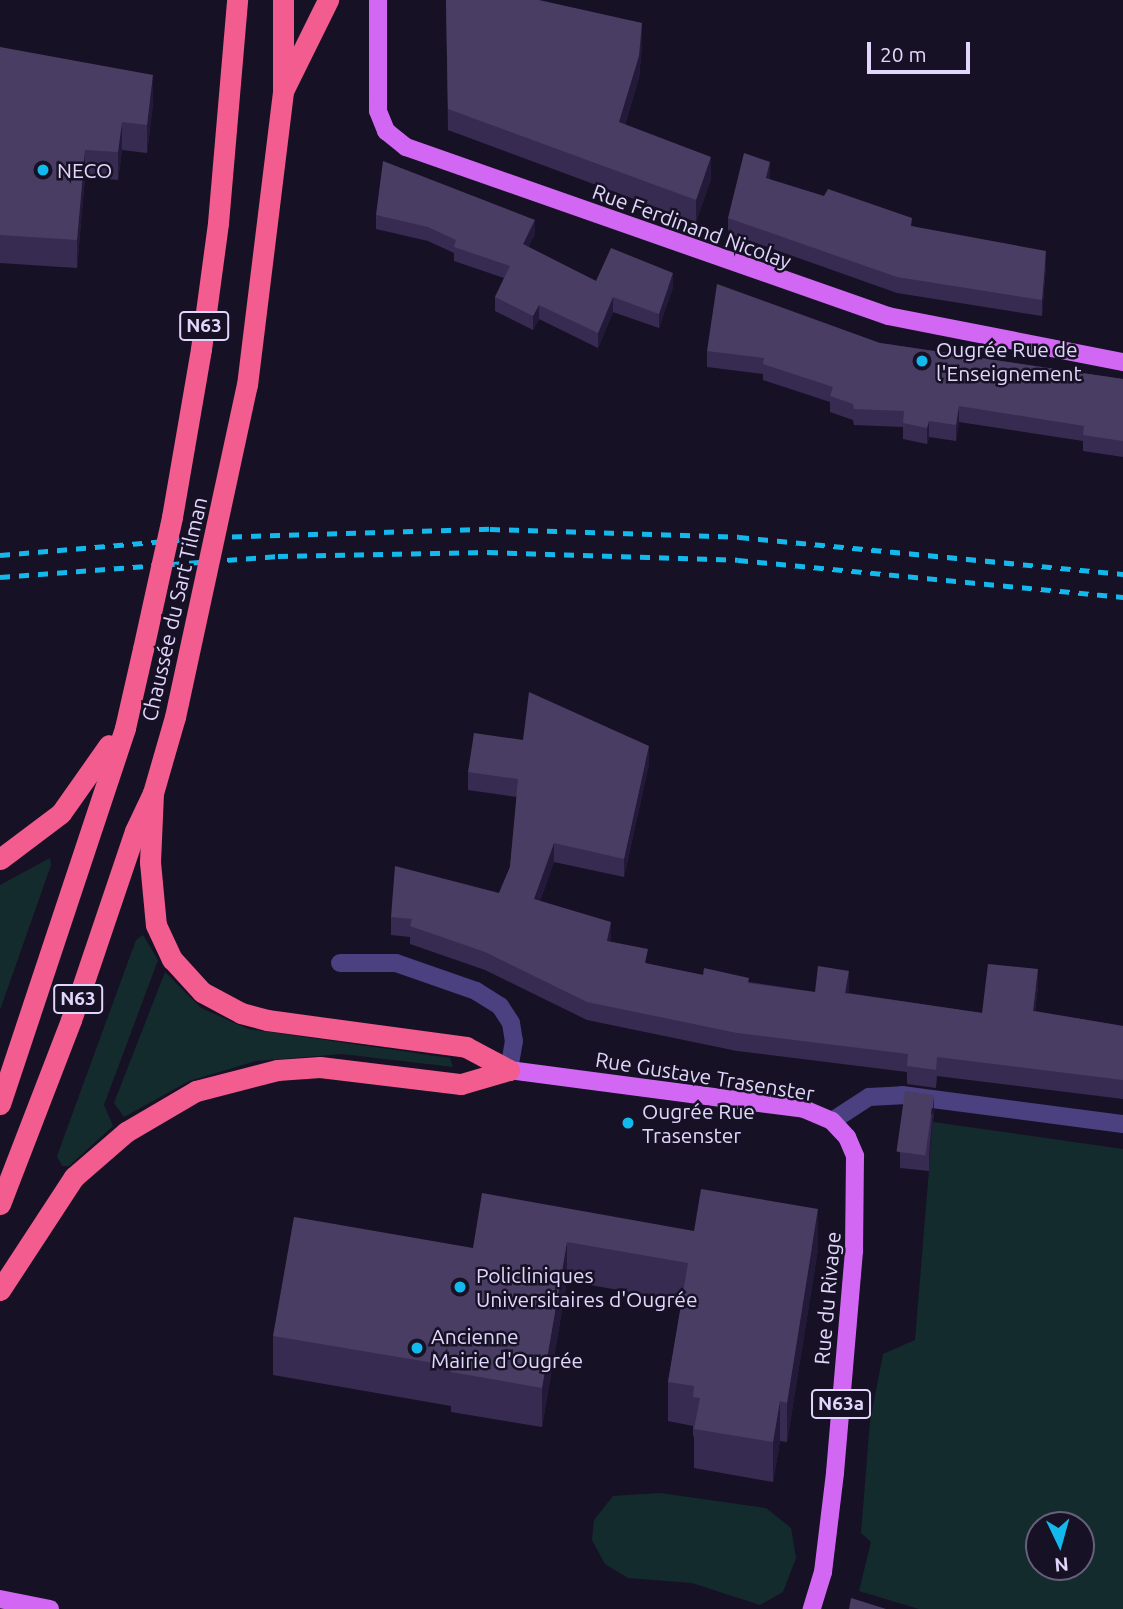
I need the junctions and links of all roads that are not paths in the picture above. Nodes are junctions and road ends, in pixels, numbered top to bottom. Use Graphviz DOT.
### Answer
graph roads {
  1 [pos="237,0"];
  2 [pos="283,0"];
  3 [pos="328,0"];
  4 [pos="378,0"];
  5 [pos="283,91"];
  6 [pos="1123,362"];
  7 [pos="128,713"];
  8 [pos="153,793"];
  9 [pos="0,859"];
  10 [pos="340,963"];
  11 [pos="509,1070"];
  12 [pos="0,1104"];
  13 [pos="832,1121"];
  14 [pos="1123,1124"];
  15 [pos="0,1204"];
  16 [pos="0,1290"];
  17 [pos="0,1599"];
  18 [pos="50,1609"];
  19 [pos="812,1609"];
  1 -- 7 [label="highway, Chaussée du Sart Tilman / N63, bridge"];
  2 -- 5 [label="highway, Chaussée du Sart Tilman / N63"];
  3 -- 5 [label="highway"];
  4 -- 6 [label="main road, Rue Ferdinand Nicolay"];
  5 -- 8 [label="highway, Chaussée du Sart Tilman / N63, bridge"];
  7 -- 9 [label="highway"];
  7 -- 12 [label="highway, Chaussée du Sart Tilman / N63"];
  8 -- 11 [label="highway"];
  8 -- 15 [label="highway, Chaussée du Sart Tilman / N63"];
  10 -- 11 [label="street"];
  11 -- 13 [label="main road, Rue Gustave Trasenster"];
  11 -- 16 [label="highway"];
  13 -- 14 [label="street, Rue Gustave Trasenster"];
  13 -- 19 [label="main road, Rue du Rivage / N63a"];
  17 -- 18 [label="main road"];
}
